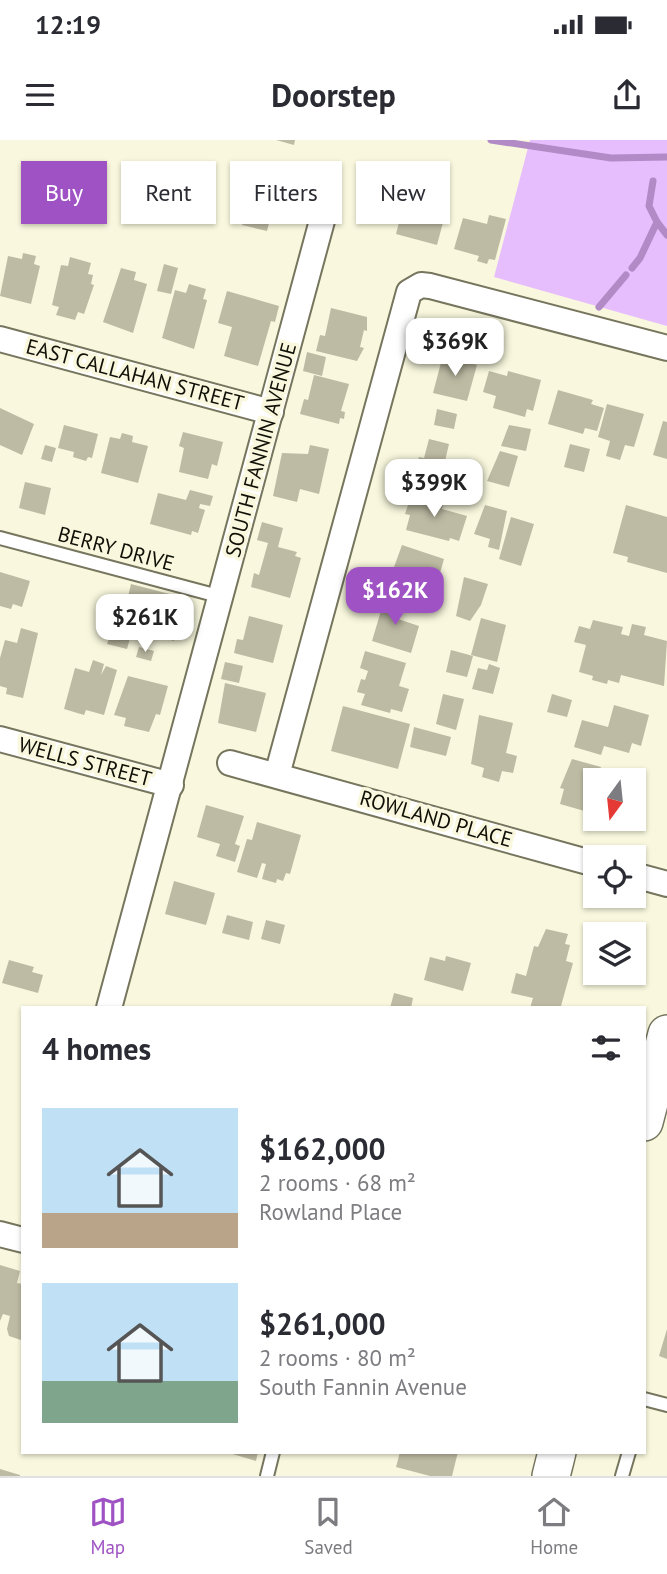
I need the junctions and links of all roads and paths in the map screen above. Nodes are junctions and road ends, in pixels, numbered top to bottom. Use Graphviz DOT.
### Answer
graph roads {
  1 [pos="321,224"];
  2 [pos="0,339"];
  3 [pos="667,348"];
  4 [pos="271,412"];
  5 [pos="0,538"];
  6 [pos="222,597"];
  7 [pos="0,739"];
  8 [pos="230,763"];
  9 [pos="276,775"];
  10 [pos="171,785"];
  11 [pos="583,861"];
  12 [pos="646,878"];
  13 [pos="667,884"];
  14 [pos="110,1006"];
  15 [pos="665,1054"];
  16 [pos="646,1116"];
  17 [pos="0,1234"];
  18 [pos="21,1239"];
  19 [pos="646,1400"];
  20 [pos="667,1405"];
  21 [pos="272,1454"];
  22 [pos="556,1454"];
  23 [pos="628,1454"];
  24 [pos="267,1476"];
  25 [pos="551,1476"];
  26 [pos="622,1476"];
  1 -- 4 [label="street, SOUTH FANNIN AVENUE"];
  2 -- 4 [label="street, EAST CALLAHAN STREET"];
  3 -- 9 [label="street"];
  4 -- 6 [label="street, SOUTH FANNIN AVENUE"];
  5 -- 6 [label="lane, BERRY DRIVE"];
  6 -- 10 [label="street, SOUTH FANNIN AVENUE"];
  7 -- 10 [label="street, WELLS STREET"];
  8 -- 9 [label="street, ROWLAND PLACE"];
  9 -- 11 [label="street, ROWLAND PLACE"];
  10 -- 14 [label="street, SOUTH FANNIN AVENUE"];
  12 -- 13 [label="street"];
  15 -- 16 [label="main road"];
  17 -- 18 [label="street"];
  19 -- 20 [label="lane"];
  21 -- 24 [label="lane"];
  22 -- 25 [label="main road"];
  23 -- 26 [label="lane"];
}
